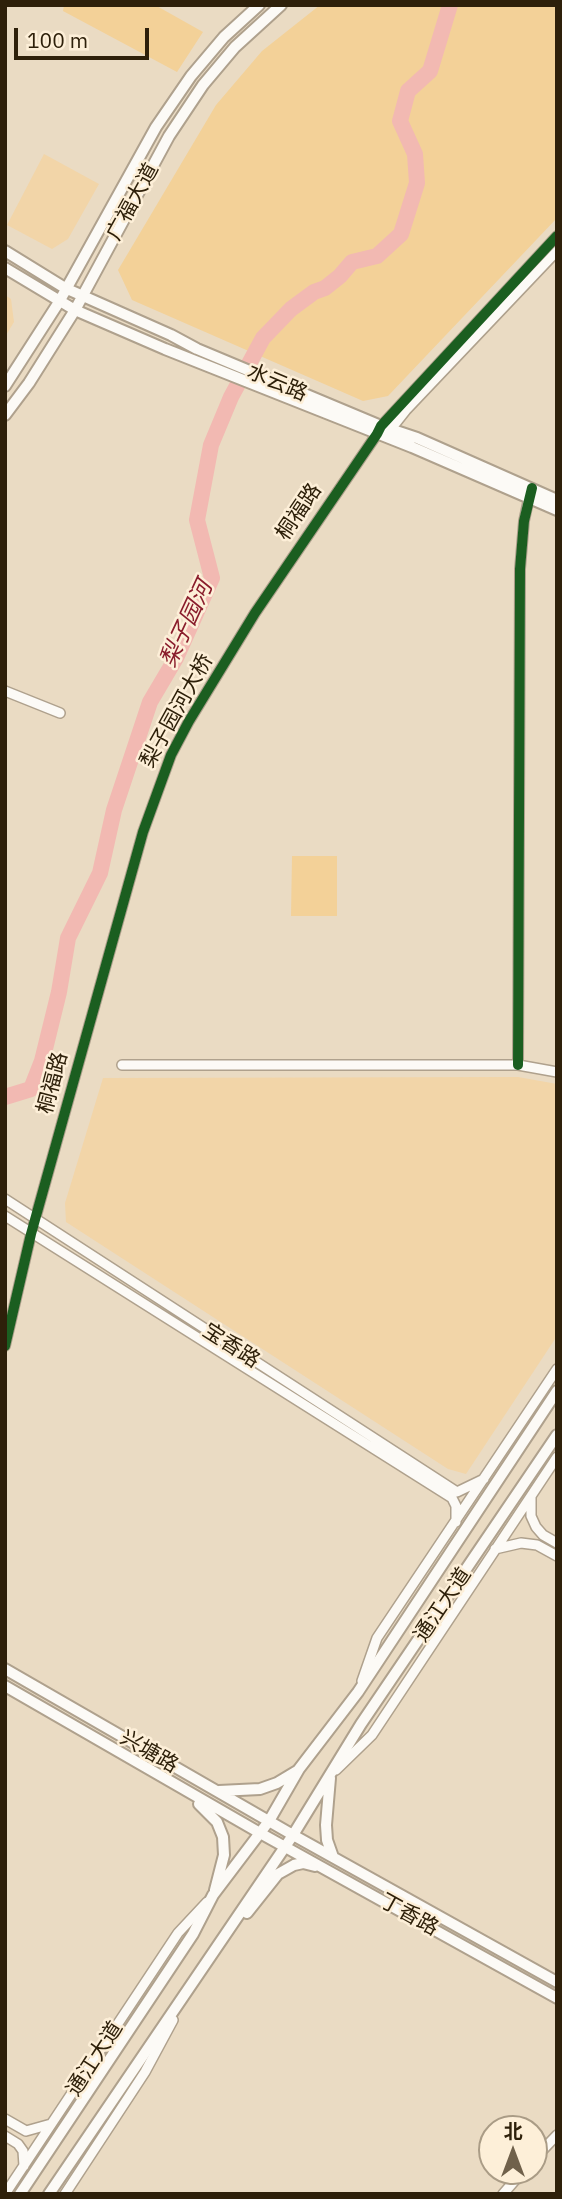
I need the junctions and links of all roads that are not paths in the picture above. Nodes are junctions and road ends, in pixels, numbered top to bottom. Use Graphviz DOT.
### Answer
graph roads {
  1 [pos="259,5"];
  2 [pos="281,5"];
  3 [pos="557,236"];
  4 [pos="5,251"];
  5 [pos="557,251"];
  6 [pos="5,268"];
  7 [pos="65,288"];
  8 [pos="81,296"];
  9 [pos="59,302"];
  10 [pos="75,310"];
  11 [pos="210,360"];
  12 [pos="5,387"];
  13 [pos="5,415"];
  14 [pos="383,430"];
  15 [pos="530,493"];
  16 [pos="557,499"];
  17 [pos="557,510"];
  18 [pos="255,613"];
  19 [pos="5,691"];
  20 [pos="60,713"];
  21 [pos="143,832"];
  22 [pos="122,1065"];
  23 [pos="519,1065"];
  24 [pos="557,1072"];
  25 [pos="5,1199"];
  26 [pos="5,1216"];
  27 [pos="35,1219"];
  28 [pos="31,1234"];
  29 [pos="5,1346"];
  30 [pos="557,1369"];
  31 [pos="557,1391"];
  32 [pos="557,1434"];
  33 [pos="557,1457"];
  34 [pos="484,1479"];
  35 [pos="455,1495"];
  36 [pos="531,1497"];
  37 [pos="456,1522"];
  38 [pos="557,1543"];
  39 [pos="495,1549"];
  40 [pos="557,1556"];
  41 [pos="5,1669"];
  42 [pos="5,1686"];
  43 [pos="358,1692"];
  44 [pos="299,1769"];
  45 [pos="330,1776"];
  46 [pos="185,1790"];
  47 [pos="218,1791"];
  48 [pos="269,1821"];
  49 [pos="260,1833"];
  50 [pos="292,1835"];
  51 [pos="285,1846"];
  52 [pos="333,1857"];
  53 [pos="324,1868"];
  54 [pos="214,1895"];
  55 [pos="224,1935"];
  56 [pos="557,1982"];
  57 [pos="191,1983"];
  58 [pos="557,1998"];
  59 [pos="5,2119"];
  60 [pos="53,2124"];
  61 [pos="5,2136"];
  62 [pos="24,2166"];
  63 [pos="5,2194"];
  64 [pos="20,2194"];
  65 [pos="49,2194"];
  66 [pos="65,2194"];
  1 -- 7 [label="main road, 广福大道"];
  2 -- 8 [label="main road, 广福大道"];
  3 -- 14 [label="street"];
  4 -- 7 [label="main road, 水云路"];
  5 -- 14 [label="street"];
  6 -- 9 [label="main road, 水云路"];
  7 -- 8 [label="main road, 水云路"];
  7 -- 9 [label="main road, 广福大道"];
  8 -- 10 [label="main road, 广福大道"];
  8 -- 11 [label="main road, 水云路"];
  9 -- 10 [label="main road, 水云路"];
  9 -- 12 [label="main road, 广福大道"];
  10 -- 11 [label="main road, 水云路"];
  10 -- 13 [label="main road, 广福大道"];
  11 -- 14 [label="main road, 水云路"];
  14 -- 15 [label="main road, 水云路"];
  14 -- 18 [label="street, 桐福路"];
  15 -- 16 [label="main road, 水云路"];
  15 -- 17 [label="main road, 水云路"];
  15 -- 23 [label="street"];
  18 -- 21 [label="street, 梨子园河大桥"];
  19 -- 20 [label="street"];
  21 -- 27 [label="street, 桐福路"];
  22 -- 23 [label="street"];
  23 -- 24 [label="street"];
  25 -- 27 [label="street, 宝香路"];
  26 -- 28 [label="street, 宝香路"];
  27 -- 28 [label="street, 桐福路"];
  27 -- 35 [label="street, 宝香路"];
  28 -- 29 [label="street, 桐福路"];
  28 -- 35 [label="street, 宝香路"];
  30 -- 34 [label="street, 通江大道"];
  31 -- 43 [label="main road, 通江大道"];
  32 -- 45 [label="main road, 通江大道"];
  33 -- 36 [label="street, 通江大道"];
  34 -- 35 [label="street"];
  34 -- 37 [label="street, 通江大道"];
  35 -- 37 [label="street"];
  36 -- 38 [label="street"];
  36 -- 39 [label="street, 通江大道"];
  37 -- 43 [label="street, 通江大道"];
  39 -- 40 [label="street"];
  39 -- 45 [label="street, 通江大道"];
  41 -- 47 [label="main road, 兴塘路"];
  42 -- 46 [label="main road, 兴塘路"];
  43 -- 44 [label="main road, 通江大道"];
  44 -- 47 [label="main road"];
  44 -- 48 [label="main road, 通江大道"];
  45 -- 50 [label="main road, 通江大道"];
  45 -- 52 [label="main road"];
  46 -- 49 [label="main road, 兴塘路"];
  46 -- 54 [label="main road"];
  47 -- 48 [label="main road, 兴塘路"];
  48 -- 49 [label="main road, 通江大道"];
  48 -- 50 [label="main road, 兴塘路"];
  49 -- 51 [label="main road, 丁香路"];
  49 -- 54 [label="main road, 通江大道"];
  50 -- 51 [label="main road, 通江大道"];
  50 -- 52 [label="main road, 丁香路"];
  51 -- 53 [label="main road, 丁香路"];
  51 -- 55 [label="main road, 通江大道"];
  52 -- 56 [label="main road, 丁香路"];
  53 -- 55 [label="main road"];
  53 -- 58 [label="main road, 丁香路"];
  54 -- 60 [label="street, 通江大道"];
  54 -- 64 [label="main road, 通江大道"];
  55 -- 57 [label="main road, 通江大道"];
  57 -- 65 [label="main road, 通江大道"];
  57 -- 66 [label="street, 通江大道"];
  59 -- 60 [label="street"];
  60 -- 62 [label="street, 通江大道"];
  61 -- 62 [label="street"];
  62 -- 63 [label="street, 通江大道"];
}
